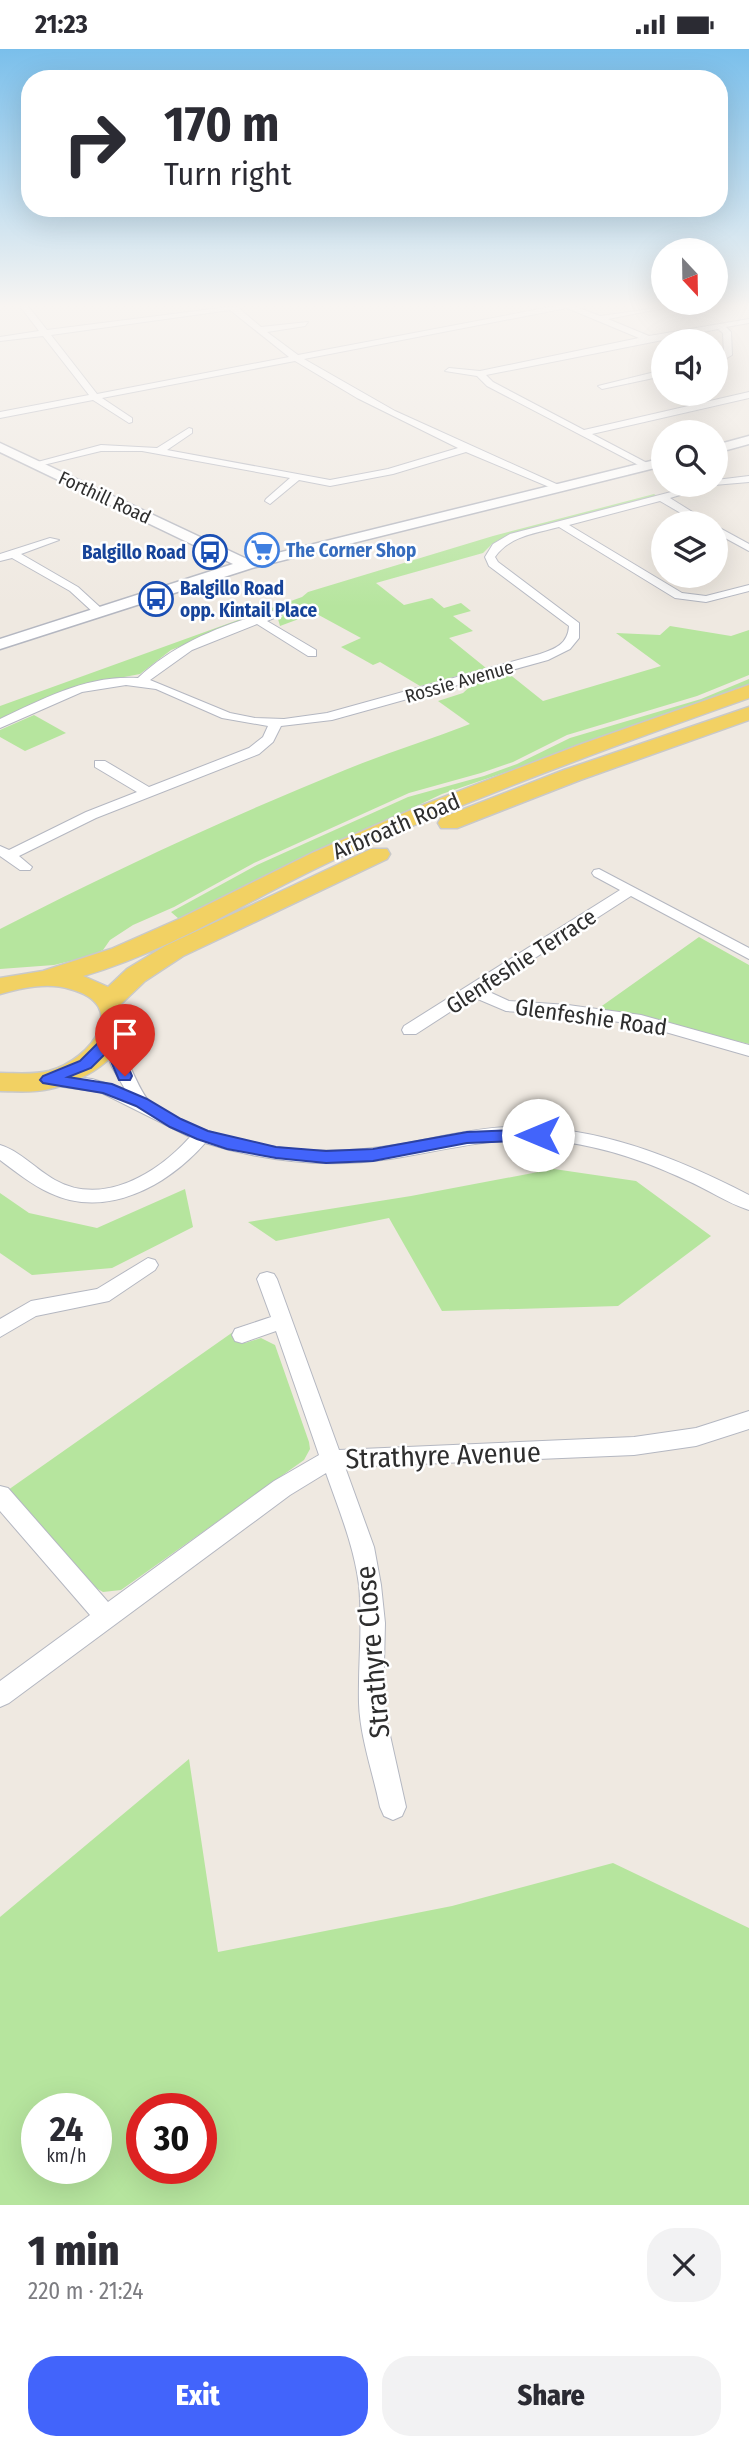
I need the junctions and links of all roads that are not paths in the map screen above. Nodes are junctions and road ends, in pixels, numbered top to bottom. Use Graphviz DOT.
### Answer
graph roads {
  1 [pos="44,407"];
  2 [pos="109,407"];
  3 [pos="383,407"];
  4 [pos="532,407"];
  5 [pos="698,407"];
  6 [pos="0,415"];
  7 [pos="129,420"];
  8 [pos="189,431"];
  9 [pos="582,433"];
  10 [pos="749,440"];
  11 [pos="728,446"];
  12 [pos="0,447"];
  13 [pos="465,449"];
  14 [pos="160,450"];
  15 [pos="35,464"];
  16 [pos="651,465"];
  17 [pos="646,466"];
  18 [pos="296,478"];
  19 [pos="749,479"];
  20 [pos="728,482"];
  21 [pos="558,488"];
  22 [pos="664,497"];
  23 [pos="660,498"];
  24 [pos="270,501"];
  25 [pos="683,511"];
  26 [pos="561,524"];
  27 [pos="728,536"];
  28 [pos="54,540"];
  29 [pos="749,548"];
  30 [pos="13,554"];
  31 [pos="0,558"];
  32 [pos="247,565"];
  33 [pos="749,588"];
  34 [pos="99,611"];
  35 [pos="277,613"];
  36 [pos="258,620"];
  37 [pos="0,644"];
  38 [pos="312,653"];
  39 [pos="142,681"];
  40 [pos="749,691"];
  41 [pos="749,713"];
  42 [pos="275,723"];
  43 [pos="0,724"];
  44 [pos="100,764"];
  45 [pos="147,792"];
  46 [pos="4,853"];
  47 [pos="25,867"];
  48 [pos="599,873"];
  49 [pos="631,890"];
  50 [pos="749,954"];
  51 [pos="50,977"];
  52 [pos="3,982"];
  53 [pos="474,991"];
  54 [pos="108,1003"];
  55 [pos="410,1030"];
  56 [pos="109,1040"];
  57 [pos="749,1051"];
  58 [pos="48,1080"];
  59 [pos="0,1082"];
  60 [pos="141,1103"];
  61 [pos="202,1135"];
  62 [pos="0,1151"];
  63 [pos="749,1203"];
  64 [pos="148,1265"];
  65 [pos="267,1279"];
  66 [pos="282,1321"];
  67 [pos="0,1329"];
  68 [pos="243,1335"];
  69 [pos="749,1420"];
  70 [pos="331,1459"];
  71 [pos="0,1495"];
  72 [pos="106,1616"];
  73 [pos="0,1695"];
  74 [pos="393,1807"];
  1 -- 6 [label="street"];
  2 -- 7 [label="street"];
  3 -- 13 [label="street"];
  4 -- 9 [label="street"];
  5 -- 9 [label="street"];
  8 -- 14 [label="street"];
  9 -- 17 [label="street"];
  10 -- 11 [label="street"];
  12 -- 15 [label="street, Forthill Road"];
  13 -- 18 [label="street"];
  13 -- 21 [label="street"];
  14 -- 15 [label="street"];
  14 -- 18 [label="street"];
  15 -- 32 [label="street, Forthill Road"];
  16 -- 17 [label="street"];
  17 -- 21 [label="street"];
  18 -- 24 [label="street"];
  19 -- 20 [label="street"];
  21 -- 32 [label="street"];
  22 -- 23 [label="street, Rossie Avenue"];
  23 -- 25 [label="street"];
  23 -- 26 [label="street, Rossie Avenue"];
  26 -- 33 [label="street"];
  26 -- 42 [label="street, Rossie Avenue"];
  27 -- 29 [label="street"];
  28 -- 30 [label="street"];
  30 -- 31 [label="street"];
  30 -- 34 [label="street"];
  32 -- 34 [label="street"];
  34 -- 37 [label="street"];
  35 -- 36 [label="street"];
  36 -- 38 [label="street"];
  36 -- 39 [label="street"];
  39 -- 42 [label="street, Rossie Avenue"];
  39 -- 43 [label="street, Rossie Avenue"];
  40 -- 51 [label="main road, Arbroath Road"];
  41 -- 54 [label="main road, Arbroath Road"];
  42 -- 45 [label="street"];
  44 -- 45 [label="street"];
  45 -- 46 [label="street"];
  46 -- 47 [label="street"];
  48 -- 49 [label="street"];
  49 -- 50 [label="street"];
  49 -- 53 [label="street, Glenfeshie Terrace"];
  51 -- 52 [label="main road"];
  51 -- 54 [label="main road"];
  53 -- 55 [label="street, Glenfeshie Terrace"];
  53 -- 57 [label="street, Glenfeshie Road"];
  54 -- 56 [label="main road"];
  56 -- 58 [label="main road"];
  56 -- 60 [label="street"];
  58 -- 59 [label="main road"];
  58 -- 60 [label="street"];
  60 -- 61 [label="street"];
  61 -- 62 [label="street"];
  61 -- 63 [label="street"];
  64 -- 67 [label="street"];
  65 -- 66 [label="street, Strathyre Close"];
  66 -- 68 [label="street"];
  66 -- 70 [label="street, Strathyre Close"];
  69 -- 70 [label="street, Strathyre Avenue"];
  70 -- 72 [label="street, Strathyre Avenue"];
  70 -- 74 [label="street, Strathyre Close"];
  71 -- 72 [label="street"];
  72 -- 73 [label="street, Strathyre Avenue"];
}
